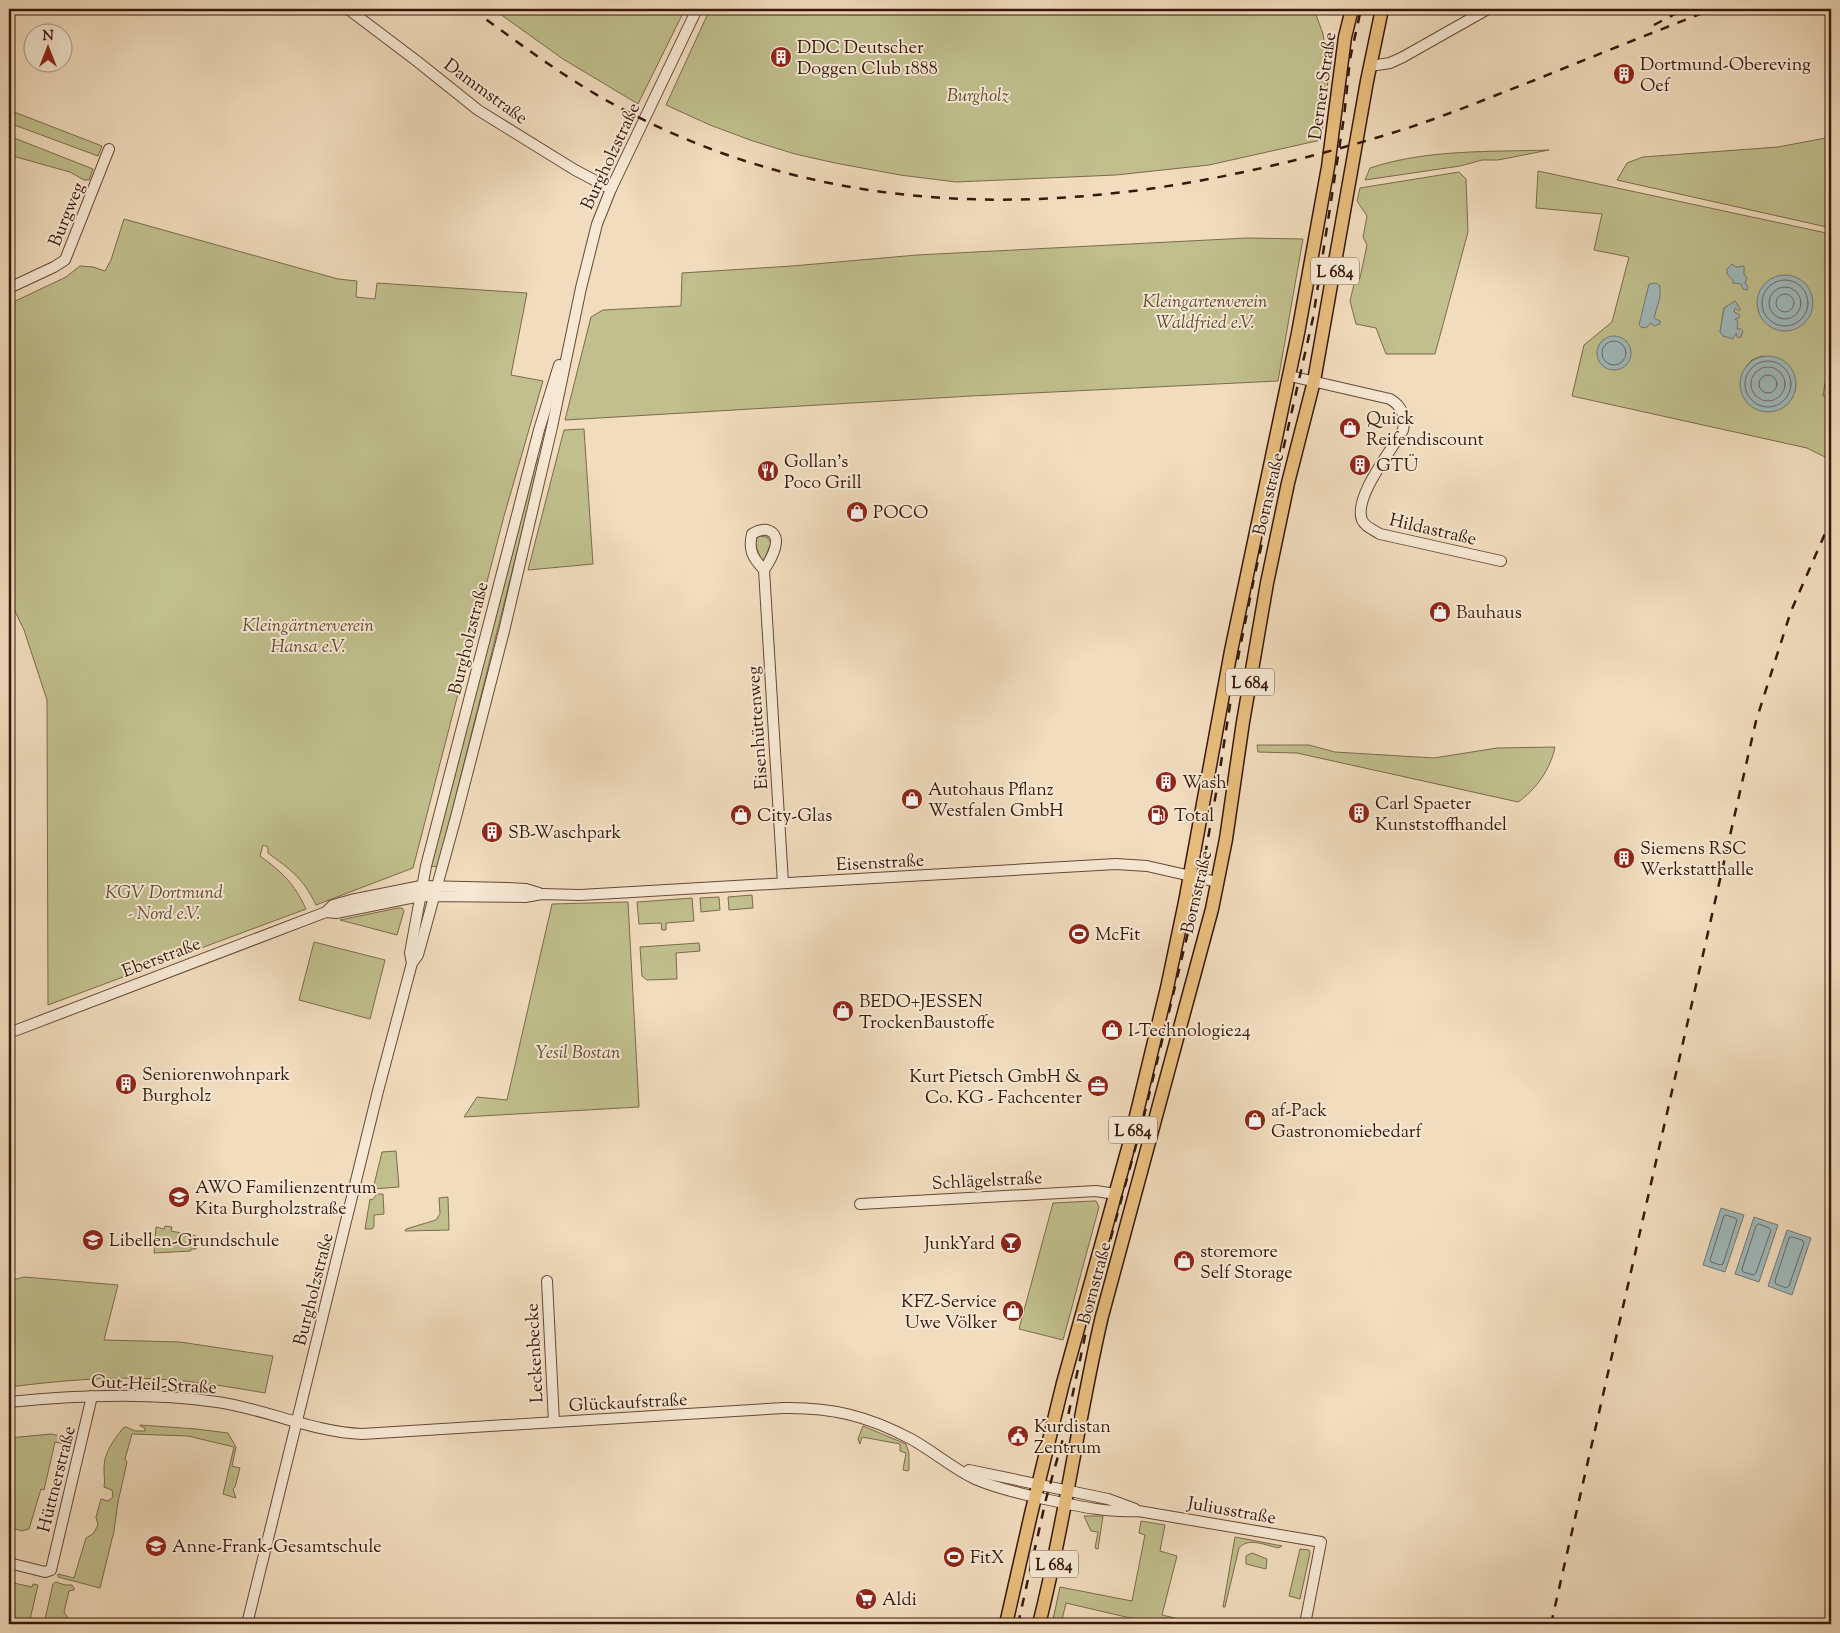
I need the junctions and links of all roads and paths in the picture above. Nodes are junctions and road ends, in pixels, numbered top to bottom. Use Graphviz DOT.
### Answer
graph roads {
  1 [pos="348,9"];
  2 [pos="697,9"];
  3 [pos="1352,9"];
  4 [pos="1382,9"];
  5 [pos="1488,9"];
  6 [pos="1370,66"];
  7 [pos="109,149"];
  8 [pos="1328,167"];
  9 [pos="611,189"];
  10 [pos="9,288"];
  11 [pos="1290,376"];
  12 [pos="1314,381"];
  13 [pos="556,389"];
  14 [pos="1501,561"];
  15 [pos="764,570"];
  16 [pos="1190,875"];
  17 [pos="1217,882"];
  18 [pos="783,883"];
  19 [pos="421,891"];
  20 [pos="436,891"];
  21 [pos="412,963"];
  22 [pos="9,1033"];
  23 [pos="1115,1194"];
  24 [pos="860,1204"];
  25 [pos="547,1282"];
  26 [pos="92,1396"];
  27 [pos="9,1402"];
  28 [pos="297,1420"];
  29 [pos="554,1422"];
  30 [pos="1037,1491"];
  31 [pos="1067,1498"];
  32 [pos="9,1563"];
  33 [pos="247,1624"];
  34 [pos="1006,1624"];
  35 [pos="1039,1624"];
  36 [pos="1305,1624"];
  1 -- 9 [label="street, Dammstraße"];
  2 -- 9 [label="street, Burgholzstraße"];
  3 -- 8 [label="main road, Derner Straße / L 684"];
  4 -- 6 [label="main road, L 684"];
  5 -- 6 [label="street"];
  6 -- 12 [label="main road, Bornstraße / L 684"];
  7 -- 10 [label="street, Burgweg"];
  8 -- 11 [label="main road, Bornstraße / L 684"];
  9 -- 13 [label="street, Burgholzstraße"];
  11 -- 12 [label="street, Hildastraße"];
  11 -- 16 [label="main road, Bornstraße / L 684"];
  12 -- 14 [label="street, Hildastraße"];
  12 -- 17 [label="main road, Bornstraße / L 684"];
  13 -- 19 [label="street, Burgholzstraße"];
  13 -- 20 [label="street, Burgholzstraße"];
  15 -- 18 [label="street, Eisenhüttenweg"];
  16 -- 17 [label="street, Eisenstraße"];
  16 -- 18 [label="street, Eisenstraße"];
  16 -- 23 [label="main road, Bornstraße / L 684"];
  17 -- 31 [label="main road, Bornstraße / L 684"];
  18 -- 20 [label="street, Eisenstraße"];
  19 -- 20 [label="street, Eberstraße"];
  19 -- 21 [label="street, Burgholzstraße"];
  19 -- 22 [label="street, Eberstraße"];
  20 -- 21 [label="street, Burgholzstraße"];
  21 -- 28 [label="street, Burgholzstraße"];
  23 -- 24 [label="street, Schlägelstraße"];
  23 -- 30 [label="main road, Bornstraße / L 684"];
  25 -- 29 [label="street, Leckenbecke"];
  26 -- 27 [label="street, Gut-Heil-Straße"];
  26 -- 28 [label="street, Gut-Heil-Straße"];
  26 -- 32 [label="street, Hüttnerstraße"];
  28 -- 29 [label="street, Glückaufstraße"];
  28 -- 33 [label="street, Burgholzstraße"];
  29 -- 30 [label="street, Glückaufstraße"];
  30 -- 31 [label="street, Juliusstraße"];
  30 -- 34 [label="main road, Bornstraße / L 684"];
  31 -- 35 [label="main road, Bornstraße / L 684"];
  31 -- 36 [label="street, Juliusstraße"];
}
